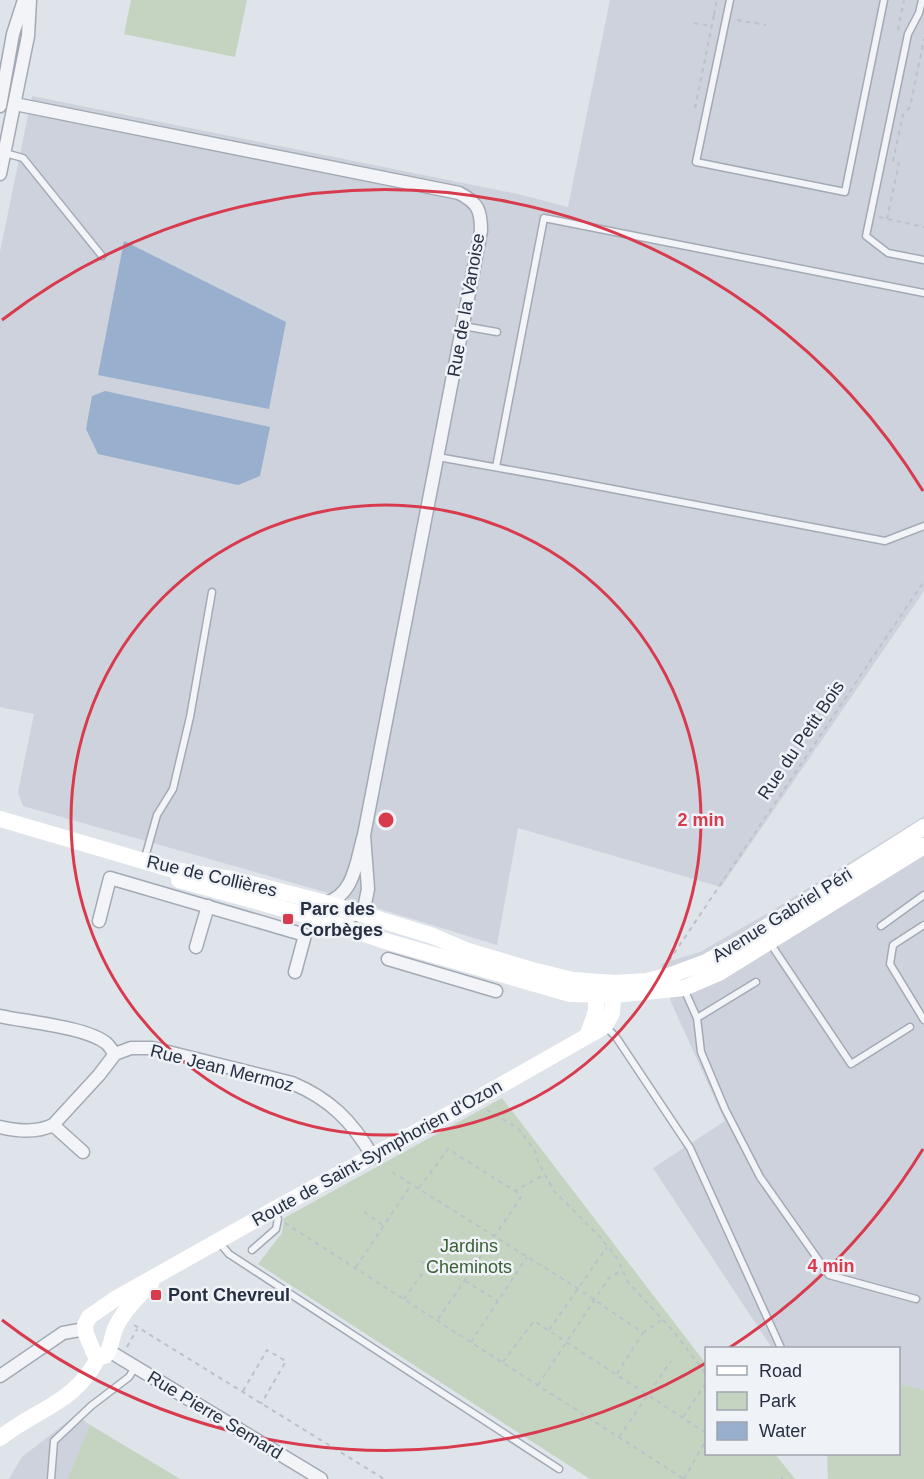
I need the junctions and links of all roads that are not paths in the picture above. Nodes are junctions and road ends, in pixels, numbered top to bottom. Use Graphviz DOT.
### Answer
graph roads {
  1 [pos="24,0"];
  2 [pos="30,0"];
  3 [pos="730,0"];
  4 [pos="884,0"];
  5 [pos="922,0"];
  6 [pos="15,104"];
  7 [pos="0,106"];
  8 [pos="5,153"];
  9 [pos="0,174"];
  10 [pos="102,256"];
  11 [pos="924,260"];
  12 [pos="924,293"];
  13 [pos="463,326"];
  14 [pos="497,332"];
  15 [pos="438,457"];
  16 [pos="496,467"];
  17 [pos="924,526"];
  18 [pos="212,592"];
  19 [pos="0,819"];
  20 [pos="0,828"];
  21 [pos="923,829"];
  22 [pos="364,836"];
  23 [pos="924,846"];
  24 [pos="144,861"];
  25 [pos="840,889"];
  26 [pos="924,895"];
  27 [pos="263,903"];
  28 [pos="208,906"];
  29 [pos="323,911"];
  30 [pos="358,913"];
  31 [pos="257,920"];
  32 [pos="99,921"];
  33 [pos="924,925"];
  34 [pos="881,926"];
  35 [pos="770,942"];
  36 [pos="196,947"];
  37 [pos="388,959"];
  38 [pos="443,966"];
  39 [pos="295,972"];
  40 [pos="678,979"];
  41 [pos="756,982"];
  42 [pos="596,989"];
  43 [pos="615,989"];
  44 [pos="496,991"];
  45 [pos="0,1016"];
  46 [pos="697,1018"];
  47 [pos="924,1020"];
  48 [pos="605,1026"];
  49 [pos="910,1027"];
  50 [pos="588,1034"];
  51 [pos="115,1054"];
  52 [pos="53,1125"];
  53 [pos="0,1127"];
  54 [pos="83,1152"];
  55 [pos="373,1156"];
  56 [pos="275,1216"];
  57 [pos="218,1241"];
  58 [pos="252,1250"];
  59 [pos="165,1272"];
  60 [pos="916,1299"];
  61 [pos="96,1314"];
  62 [pos="85,1329"];
  63 [pos="115,1329"];
  64 [pos="781,1347"];
  65 [pos="110,1355"];
  66 [pos="135,1367"];
  67 [pos="0,1376"];
  68 [pos="0,1438"];
  69 [pos="559,1469"];
  70 [pos="51,1479"];
  71 [pos="321,1479"];
  1 -- 7 [label="street"];
  2 -- 6 [label="street"];
  3 -- 4 [label="lane"];
  5 -- 11 [label="lane"];
  6 -- 8 [label="street"];
  6 -- 13 [label="street, Rue de la Vanoise"];
  8 -- 9 [label="street"];
  8 -- 10 [label="lane"];
  12 -- 16 [label="lane"];
  13 -- 14 [label="lane"];
  13 -- 15 [label="street, Rue de la Vanoise"];
  15 -- 16 [label="lane"];
  15 -- 22 [label="street, Rue de la Vanoise"];
  16 -- 17 [label="lane"];
  18 -- 24 [label="lane"];
  19 -- 24 [label="main road, Rue de Collières"];
  20 -- 27 [label="main road, Rue de Collières"];
  21 -- 25 [label="main road, Avenue Gabriel Péri"];
  22 -- 29 [label="street, Rue de la Vanoise"];
  22 -- 30 [label="street, Rue de la Vanoise"];
  23 -- 25 [label="main road"];
  24 -- 29 [label="main road, Rue de Collières"];
  25 -- 35 [label="main road"];
  25 -- 40 [label="main road, Avenue Gabriel Péri"];
  26 -- 34 [label="lane"];
  27 -- 29 [label="main road, Rue de Collières"];
  27 -- 31 [label="street, Rue de Collières"];
  28 -- 31 [label="street, Rue de Collières"];
  28 -- 32 [label="street, Rue de Collières"];
  28 -- 36 [label="street, Rue de Collières"];
  29 -- 30 [label="main road, Rue de Collières"];
  29 -- 38 [label="main road, Rue de Collières"];
  30 -- 42 [label="main road, Rue de Collières"];
  31 -- 39 [label="street, Rue de Collières"];
  33 -- 47 [label="lane"];
  35 -- 40 [label="main road"];
  35 -- 49 [label="lane"];
  37 -- 38 [label="street, Rue de Collières"];
  38 -- 42 [label="main road, Rue de Collières"];
  38 -- 44 [label="street, Rue de Collières"];
  40 -- 43 [label="main road"];
  40 -- 46 [label="lane"];
  41 -- 46 [label="lane"];
  42 -- 43 [label="main road"];
  42 -- 50 [label="main road"];
  43 -- 48 [label="main road"];
  45 -- 51 [label="street"];
  46 -- 60 [label="lane"];
  48 -- 50 [label="main road, Route de Saint-Symphorien d'Ozon"];
  48 -- 64 [label="lane"];
  50 -- 55 [label="main road, Route de Saint-Symphorien d'Ozon"];
  51 -- 52 [label="street"];
  51 -- 55 [label="street, Rue Jean Mermoz"];
  52 -- 53 [label="street"];
  52 -- 54 [label="street"];
  55 -- 56 [label="main road, Route de Saint-Symphorien d'Ozon"];
  56 -- 57 [label="main road, Route de Saint-Symphorien d'Ozon"];
  56 -- 58 [label="lane"];
  57 -- 59 [label="main road, Route de Saint-Symphorien d'Ozon"];
  57 -- 69 [label="lane"];
  59 -- 61 [label="main road"];
  59 -- 63 [label="main road"];
  61 -- 62 [label="main road"];
  61 -- 63 [label="main road"];
  62 -- 65 [label="main road"];
  62 -- 67 [label="street"];
  63 -- 65 [label="main road"];
  65 -- 66 [label="street, Rue Pierre Semard"];
  65 -- 68 [label="main road"];
  66 -- 70 [label="lane"];
  66 -- 71 [label="street, Rue Pierre Semard"];
}
